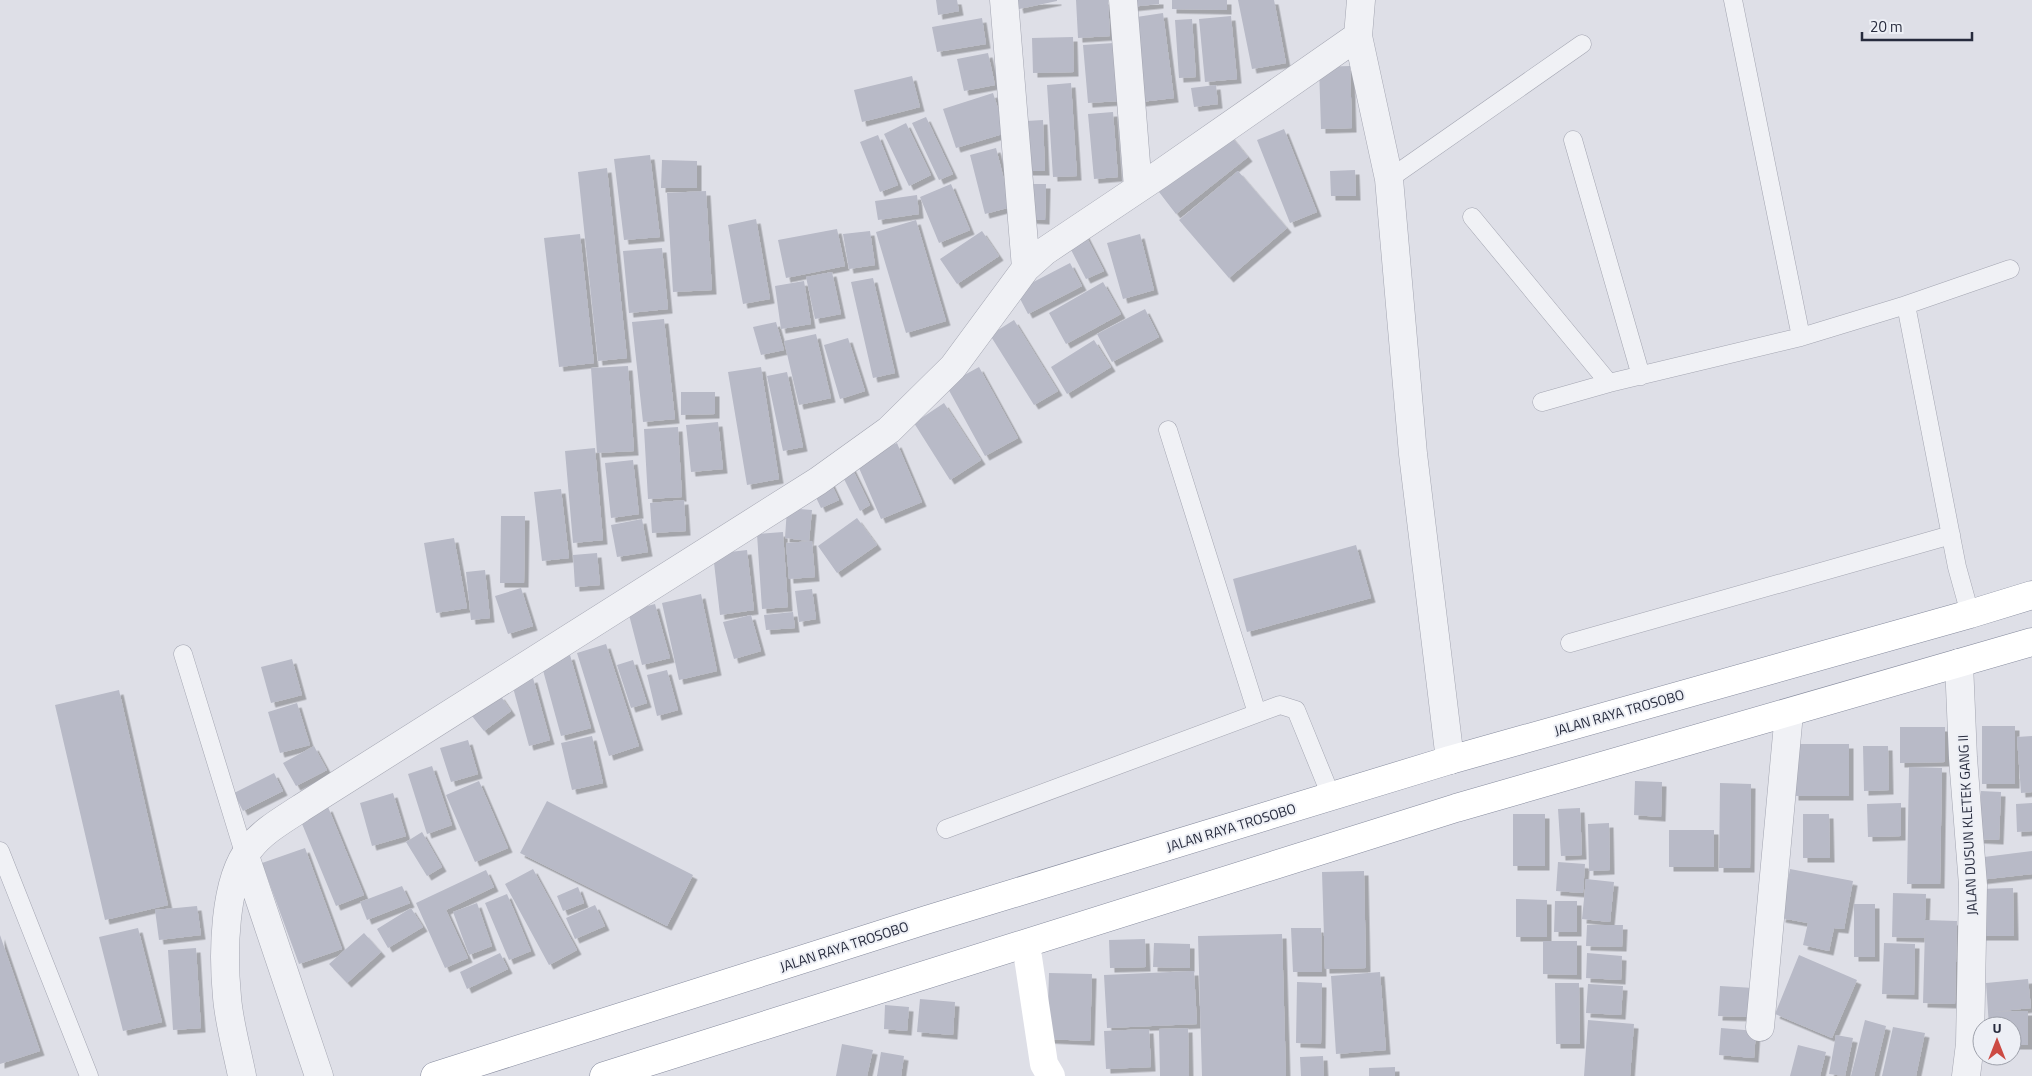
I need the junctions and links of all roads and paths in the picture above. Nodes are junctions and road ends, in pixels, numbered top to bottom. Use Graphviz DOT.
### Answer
graph roads {
  1 [pos="1004,0"];
  2 [pos="1123,0"];
  3 [pos="1361,0"];
  4 [pos="1734,0"];
  5 [pos="1358,36"];
  6 [pos="1582,44"];
  7 [pos="1573,140"];
  8 [pos="1389,179"];
  9 [pos="1138,188"];
  10 [pos="1472,217"];
  11 [pos="1026,268"];
  12 [pos="2010,269"];
  13 [pos="1906,305"];
  14 [pos="1801,337"];
  15 [pos="1640,376"];
  16 [pos="1610,383"];
  17 [pos="1542,402"];
  18 [pos="1168,430"];
  19 [pos="1951,535"];
  20 [pos="2032,595"];
  21 [pos="1970,614"];
  22 [pos="2032,642"];
  23 [pos="1570,643"];
  24 [pos="183,654"];
  25 [pos="1959,663"];
  26 [pos="1257,713"];
  27 [pos="1789,714"];
  28 [pos="1450,760"];
  29 [pos="1331,796"];
  30 [pos="946,829"];
  31 [pos="0,851"];
  32 [pos="245,856"];
  33 [pos="1026,944"];
  34 [pos="1760,1027"];
  35 [pos="89,1076"];
  36 [pos="242,1076"];
  37 [pos="319,1076"];
  38 [pos="435,1076"];
  39 [pos="604,1076"];
  40 [pos="1051,1076"];
  41 [pos="1966,1076"];
  1 -- 11 [label="street"];
  2 -- 9 [label="street"];
  3 -- 5 [label="street"];
  4 -- 14 [label="lane"];
  5 -- 8 [label="street"];
  5 -- 9 [label="street"];
  6 -- 8 [label="lane"];
  7 -- 15 [label="lane"];
  8 -- 28 [label="street"];
  9 -- 11 [label="street"];
  10 -- 16 [label="lane"];
  11 -- 32 [label="street"];
  12 -- 13 [label="lane"];
  13 -- 14 [label="lane"];
  13 -- 19 [label="lane"];
  14 -- 15 [label="lane"];
  15 -- 16 [label="lane"];
  16 -- 17 [label="lane"];
  18 -- 26 [label="lane"];
  19 -- 21 [label="lane"];
  19 -- 23 [label="lane"];
  20 -- 21 [label="main road, JALAN RAYA TROSOBO"];
  21 -- 28 [label="main road, JALAN RAYA TROSOBO"];
  22 -- 25 [label="main road"];
  24 -- 32 [label="lane"];
  25 -- 27 [label="main road"];
  25 -- 41 [label="street, JALAN DUSUN KLETEK GANG II"];
  26 -- 29 [label="lane"];
  26 -- 30 [label="lane"];
  27 -- 33 [label="main road"];
  27 -- 34 [label="street"];
  28 -- 29 [label="main road, JALAN RAYA TROSOBO"];
  29 -- 38 [label="main road, JALAN RAYA TROSOBO"];
  31 -- 35 [label="lane"];
  32 -- 36 [label="street"];
  32 -- 37 [label="street"];
  33 -- 39 [label="main road"];
  33 -- 40 [label="main road"];
}
